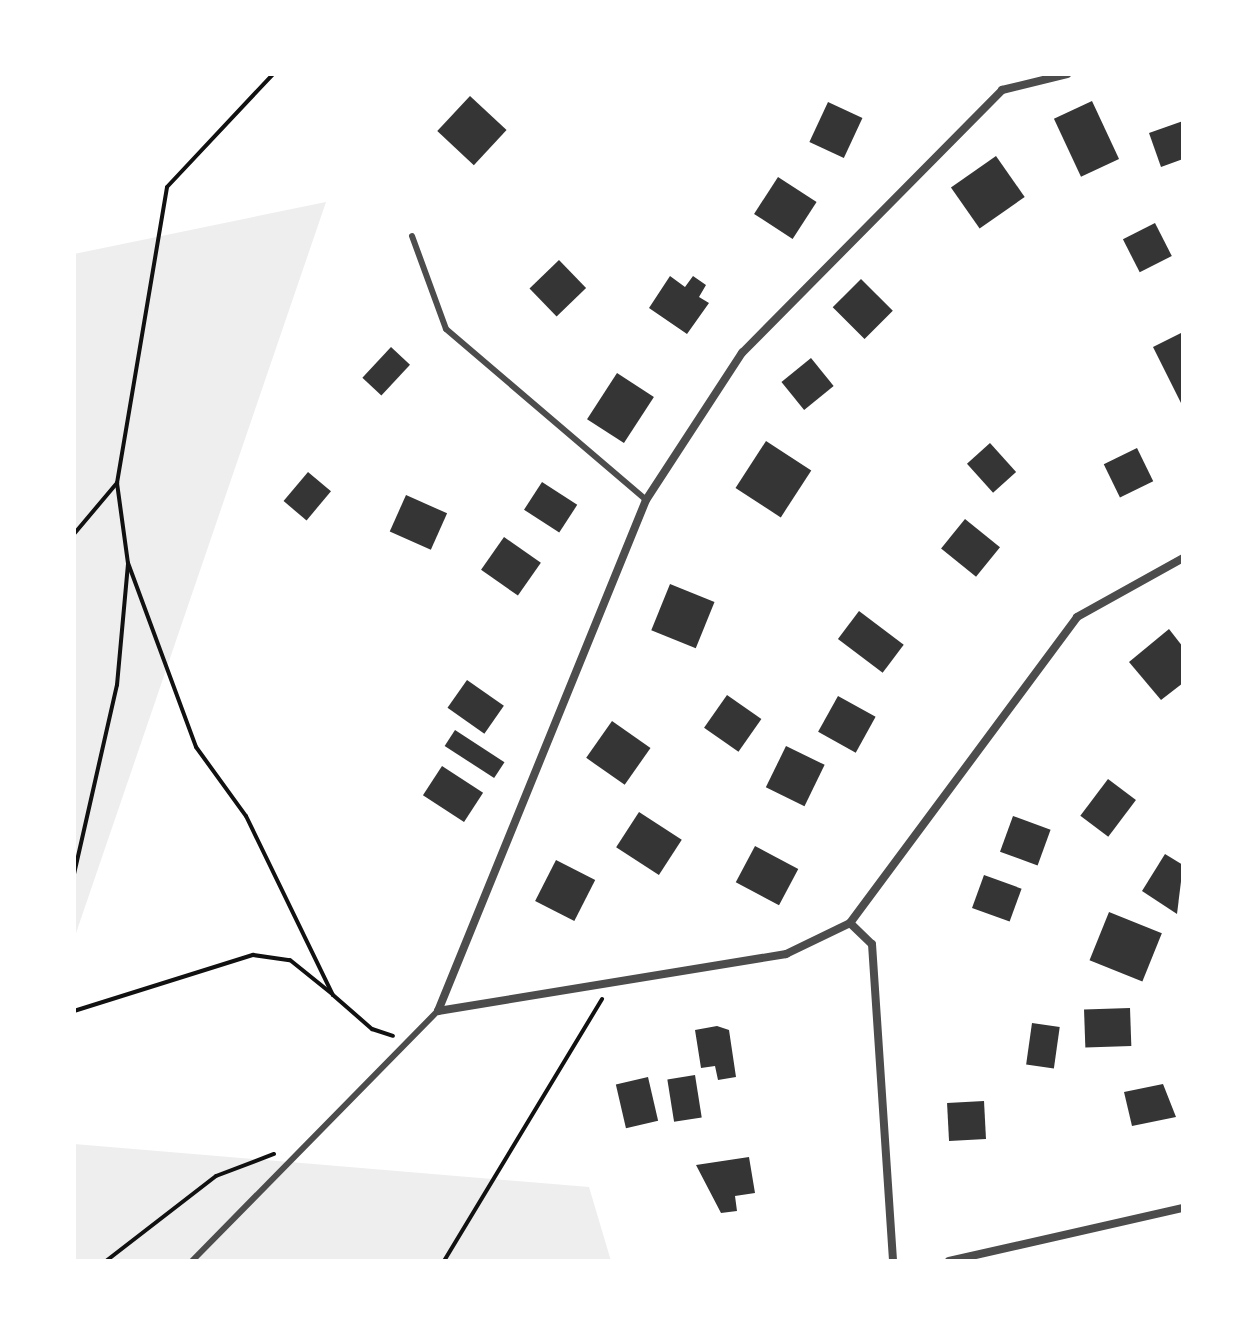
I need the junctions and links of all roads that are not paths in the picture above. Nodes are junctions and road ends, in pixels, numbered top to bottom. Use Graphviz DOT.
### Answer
graph roads {
  1 [pos="1067,74"];
  2 [pos="412,236"];
  3 [pos="646,500"];
  4 [pos="1183,558"];
  5 [pos="850,923"];
  6 [pos="438,1011"];
  7 [pos="1183,1208"];
  8 [pos="192,1261"];
  9 [pos="893,1261"];
  10 [pos="949,1261"];
  1 -- 3 [label="street"];
  2 -- 3 [label="lane"];
  3 -- 6 [label="street"];
  4 -- 5 [label="street"];
  5 -- 6 [label="street"];
  5 -- 9 [label="street"];
  6 -- 8 [label="lane"];
  7 -- 10 [label="street"];
}
